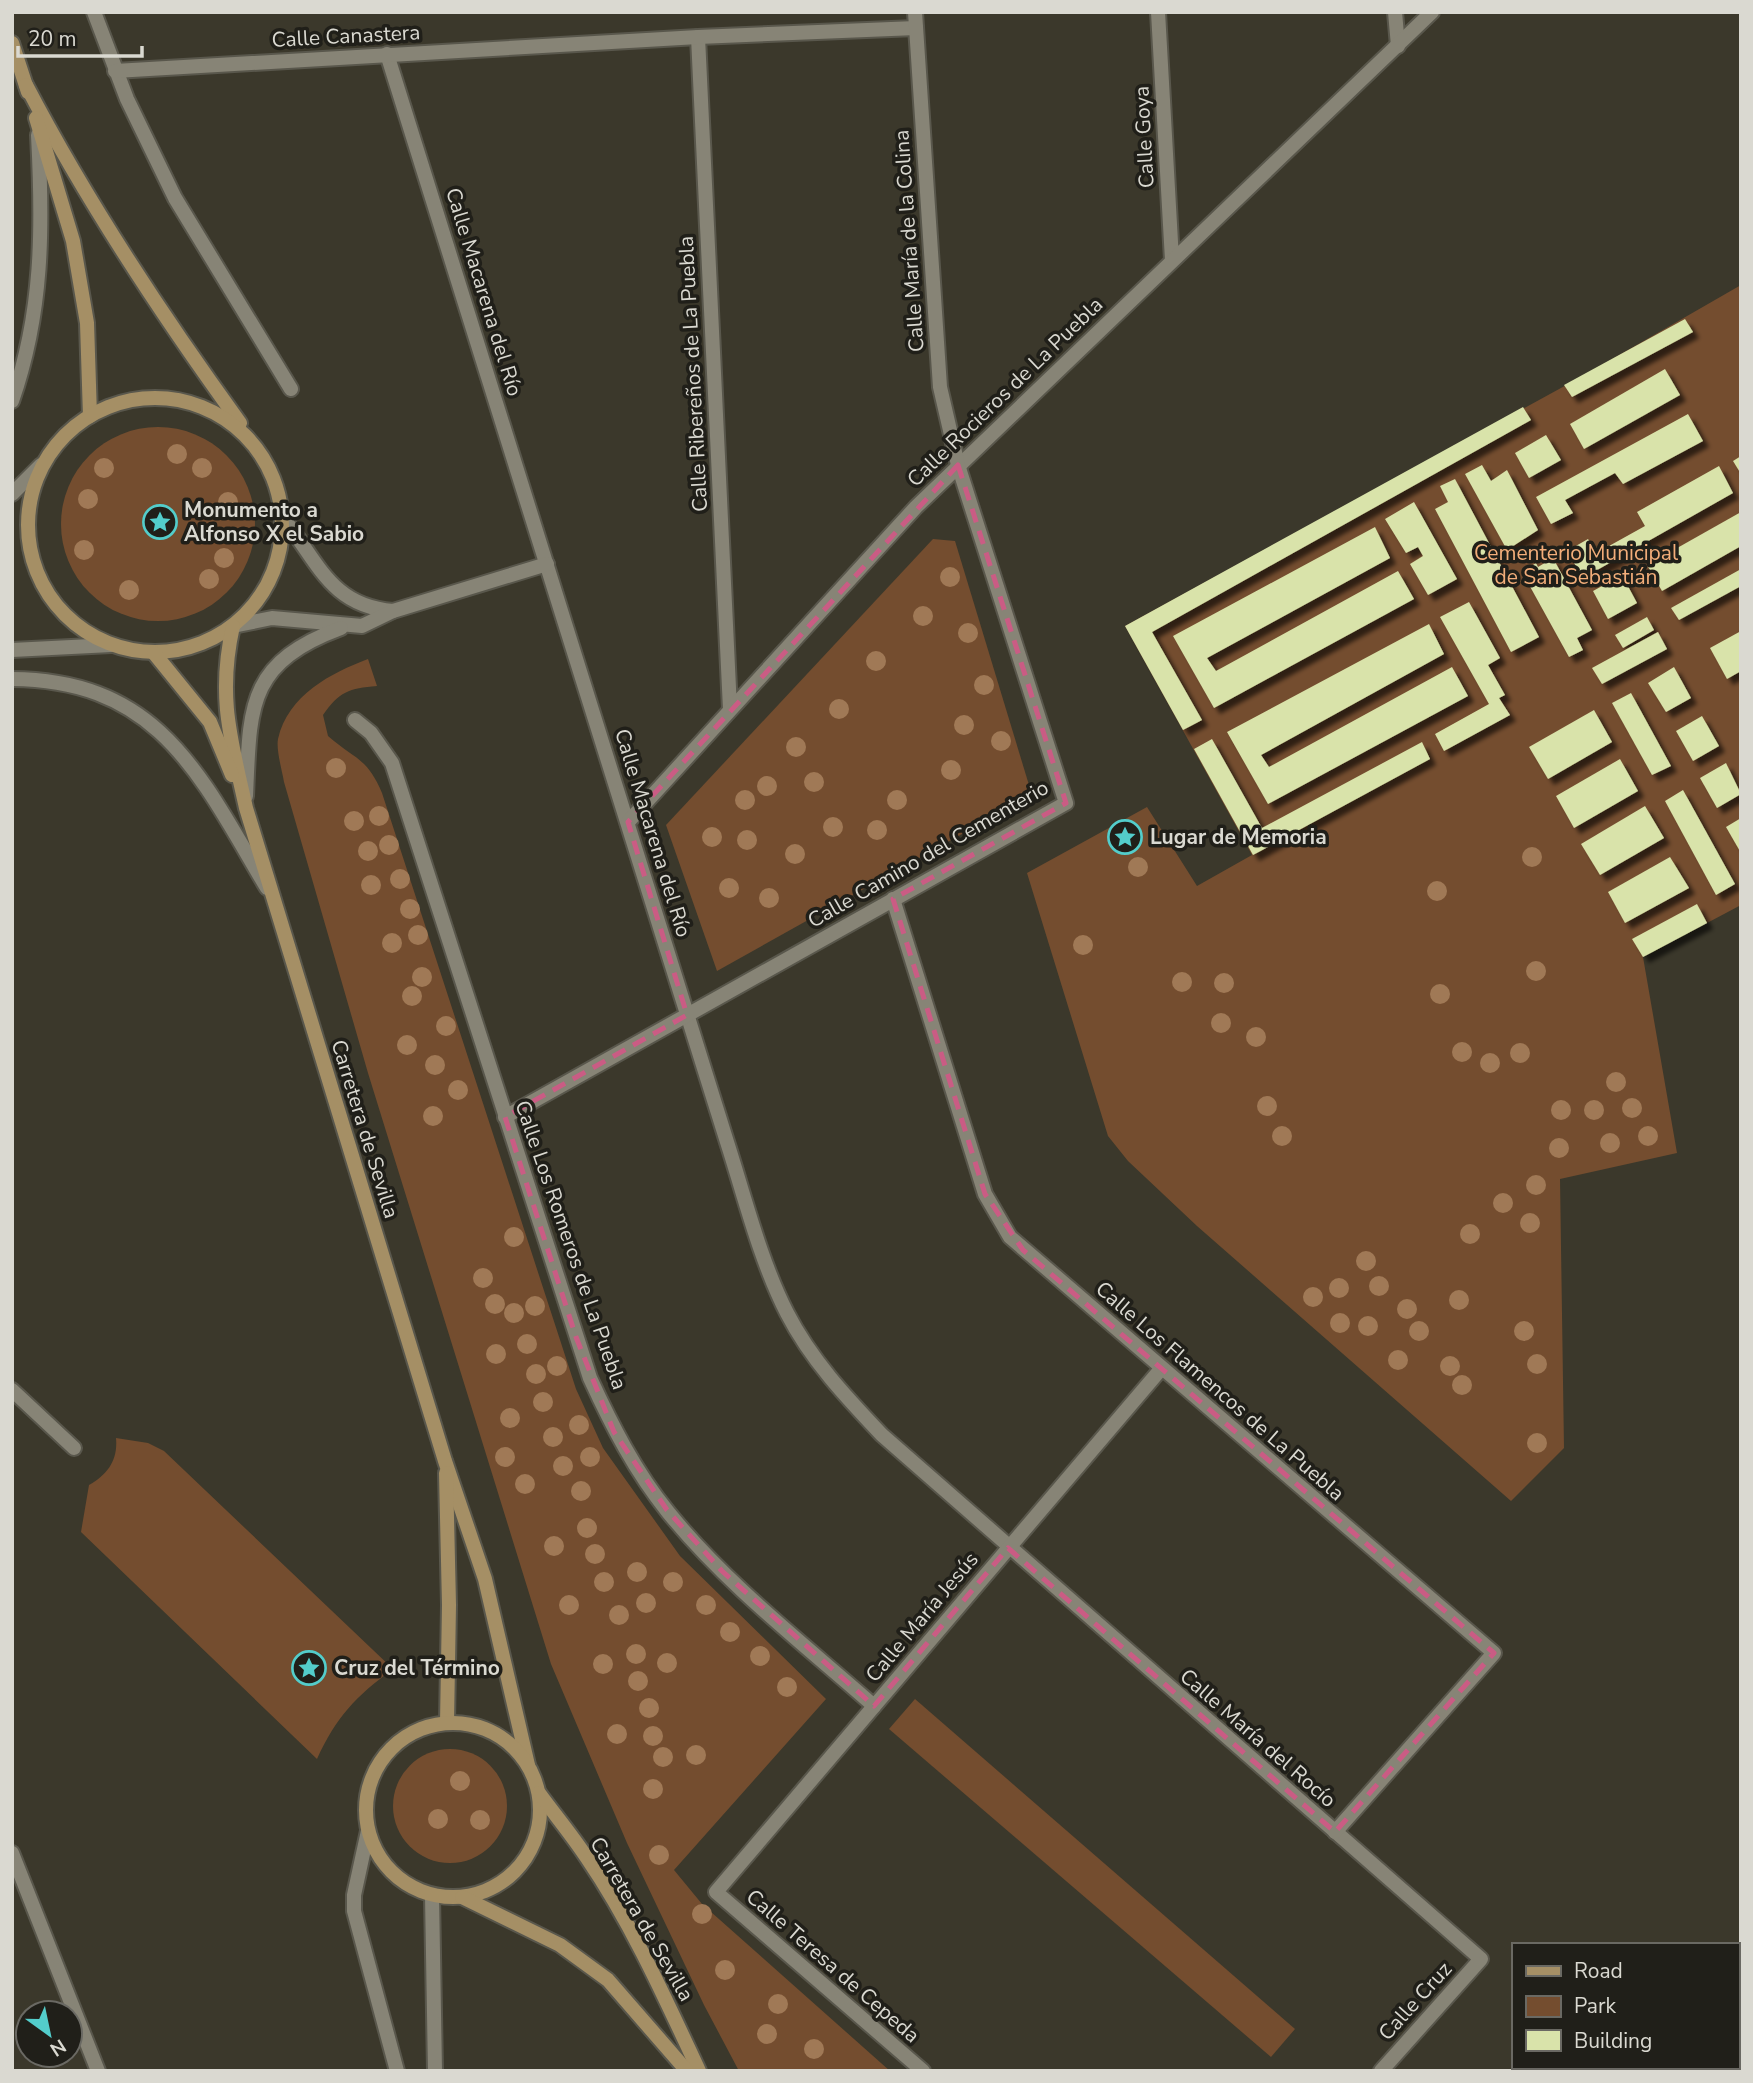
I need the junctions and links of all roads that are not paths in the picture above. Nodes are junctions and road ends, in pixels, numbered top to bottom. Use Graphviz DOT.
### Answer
graph roads {
  1 [pos="94,12"];
  2 [pos="915,12"];
  3 [pos="1158,12"];
  4 [pos="1395,12"];
  5 [pos="1432,12"];
  6 [pos="916,28"];
  7 [pos="698,37"];
  8 [pos="12,43"];
  9 [pos="1398,46"];
  10 [pos="387,54"];
  11 [pos="115,71"];
  12 [pos="26,85"];
  13 [pos="38,123"];
  14 [pos="1172,260"];
  15 [pos="291,389"];
  16 [pos="12,401"];
  17 [pos="90,416"];
  18 [pos="254,443"];
  19 [pos="41,465"];
  20 [pos="958,465"];
  21 [pos="12,494"];
  22 [pos="283,518"];
  23 [pos="547,564"];
  24 [pos="393,611"];
  25 [pos="233,626"];
  26 [pos="343,627"];
  27 [pos="111,645"];
  28 [pos="12,650"];
  29 [pos="154,653"];
  30 [pos="12,679"];
  31 [pos="730,709"];
  32 [pos="355,720"];
  33 [pos="246,808"];
  34 [pos="628,822"];
  35 [pos="274,899"];
  36 [pos="893,899"];
  37 [pos="687,1015"];
  38 [pos="505,1117"];
  39 [pos="1161,1369"];
  40 [pos="12,1390"];
  41 [pos="75,1448"];
  42 [pos="445,1461"];
  43 [pos="1008,1548"];
  44 [pos="874,1706"];
  45 [pos="447,1723"];
  46 [pos="528,1765"];
  47 [pos="539,1793"];
  48 [pos="368,1831"];
  49 [pos="1335,1832"];
  50 [pos="12,1853"];
  51 [pos="716,1892"];
  52 [pos="432,1895"];
  53 [pos="462,1897"];
  54 [pos="1481,1959"];
  55 [pos="98,2071"];
  56 [pos="397,2071"];
  57 [pos="435,2071"];
  58 [pos="687,2071"];
  59 [pos="699,2071"];
  60 [pos="923,2071"];
  61 [pos="1381,2071"];
  1 -- 11 [label="street"];
  2 -- 6 [label="street, Calle María de la Colina"];
  3 -- 14 [label="street, Calle Goya"];
  4 -- 9 [label="street"];
  5 -- 9 [label="street, Calle Rocieros de La Puebla"];
  6 -- 7 [label="street, Calle Canastera"];
  6 -- 20 [label="street, Calle María de la Colina"];
  7 -- 10 [label="street, Calle Canastera"];
  7 -- 31 [label="street, Calle Ribereños de La Puebla"];
  8 -- 12 [label="main road"];
  9 -- 14 [label="street, Calle Rocieros de La Puebla"];
  10 -- 11 [label="street, Calle Canastera"];
  10 -- 23 [label="street, Calle Macarena del Río"];
  11 -- 15 [label="street"];
  12 -- 13 [label="main road"];
  12 -- 18 [label="main road"];
  13 -- 16 [label="street"];
  13 -- 17 [label="main road"];
  14 -- 20 [label="street, Calle Rocieros de La Puebla"];
  17 -- 18 [label="main road"];
  17 -- 19 [label="main road"];
  18 -- 22 [label="main road"];
  19 -- 21 [label="street"];
  19 -- 27 [label="main road"];
  20 -- 31 [label="street, Calle Rocieros de La Puebla"];
  20 -- 36 [label="street, Calle Camino del Cementerio"];
  22 -- 24 [label="street"];
  22 -- 25 [label="main road"];
  23 -- 24 [label="street"];
  23 -- 34 [label="street, Calle Macarena del Río"];
  24 -- 26 [label="street"];
  25 -- 26 [label="street"];
  25 -- 29 [label="main road"];
  25 -- 33 [label="main road, Carretera de Sevilla"];
  26 -- 33 [label="street"];
  27 -- 28 [label="street"];
  27 -- 29 [label="main road"];
  29 -- 33 [label="main road, Carretera de Sevilla"];
  30 -- 35 [label="street"];
  31 -- 34 [label="street, Calle Rocieros de La Puebla"];
  32 -- 38 [label="street, Calle Los Romeros de La Puebla"];
  33 -- 35 [label="main road, Carretera de Sevilla"];
  34 -- 37 [label="street, Calle Macarena del Río"];
  35 -- 42 [label="main road, Carretera de Sevilla"];
  36 -- 37 [label="street, Calle Camino del Cementerio"];
  36 -- 39 [label="street, Calle Los Flamencos de La Puebla"];
  37 -- 38 [label="street, Calle Camino del Cementerio"];
  37 -- 43 [label="street, Calle Macarena del Río"];
  38 -- 44 [label="street, Calle Los Romeros de La Puebla"];
  39 -- 43 [label="street, Calle María Jesús"];
  39 -- 49 [label="street, Calle Los Flamencos de La Puebla"];
  40 -- 41 [label="street"];
  42 -- 45 [label="main road, Carretera de Sevilla"];
  42 -- 46 [label="main road, Carretera de Sevilla"];
  43 -- 44 [label="street, Calle María Jesús"];
  43 -- 49 [label="street, Calle María del Rocío"];
  44 -- 51 [label="street, Calle María Jesús"];
  45 -- 46 [label="main road"];
  45 -- 48 [label="main road"];
  46 -- 47 [label="main road"];
  47 -- 53 [label="main road"];
  47 -- 59 [label="main road, Carretera de Sevilla"];
  48 -- 52 [label="main road"];
  48 -- 56 [label="street"];
  49 -- 54 [label="street, Calle María del Rocío"];
  50 -- 55 [label="street"];
  51 -- 60 [label="street, Calle Teresa de Cepeda"];
  52 -- 53 [label="main road"];
  52 -- 57 [label="street"];
  53 -- 58 [label="main road"];
  54 -- 61 [label="street, Calle Cruz"];
}
